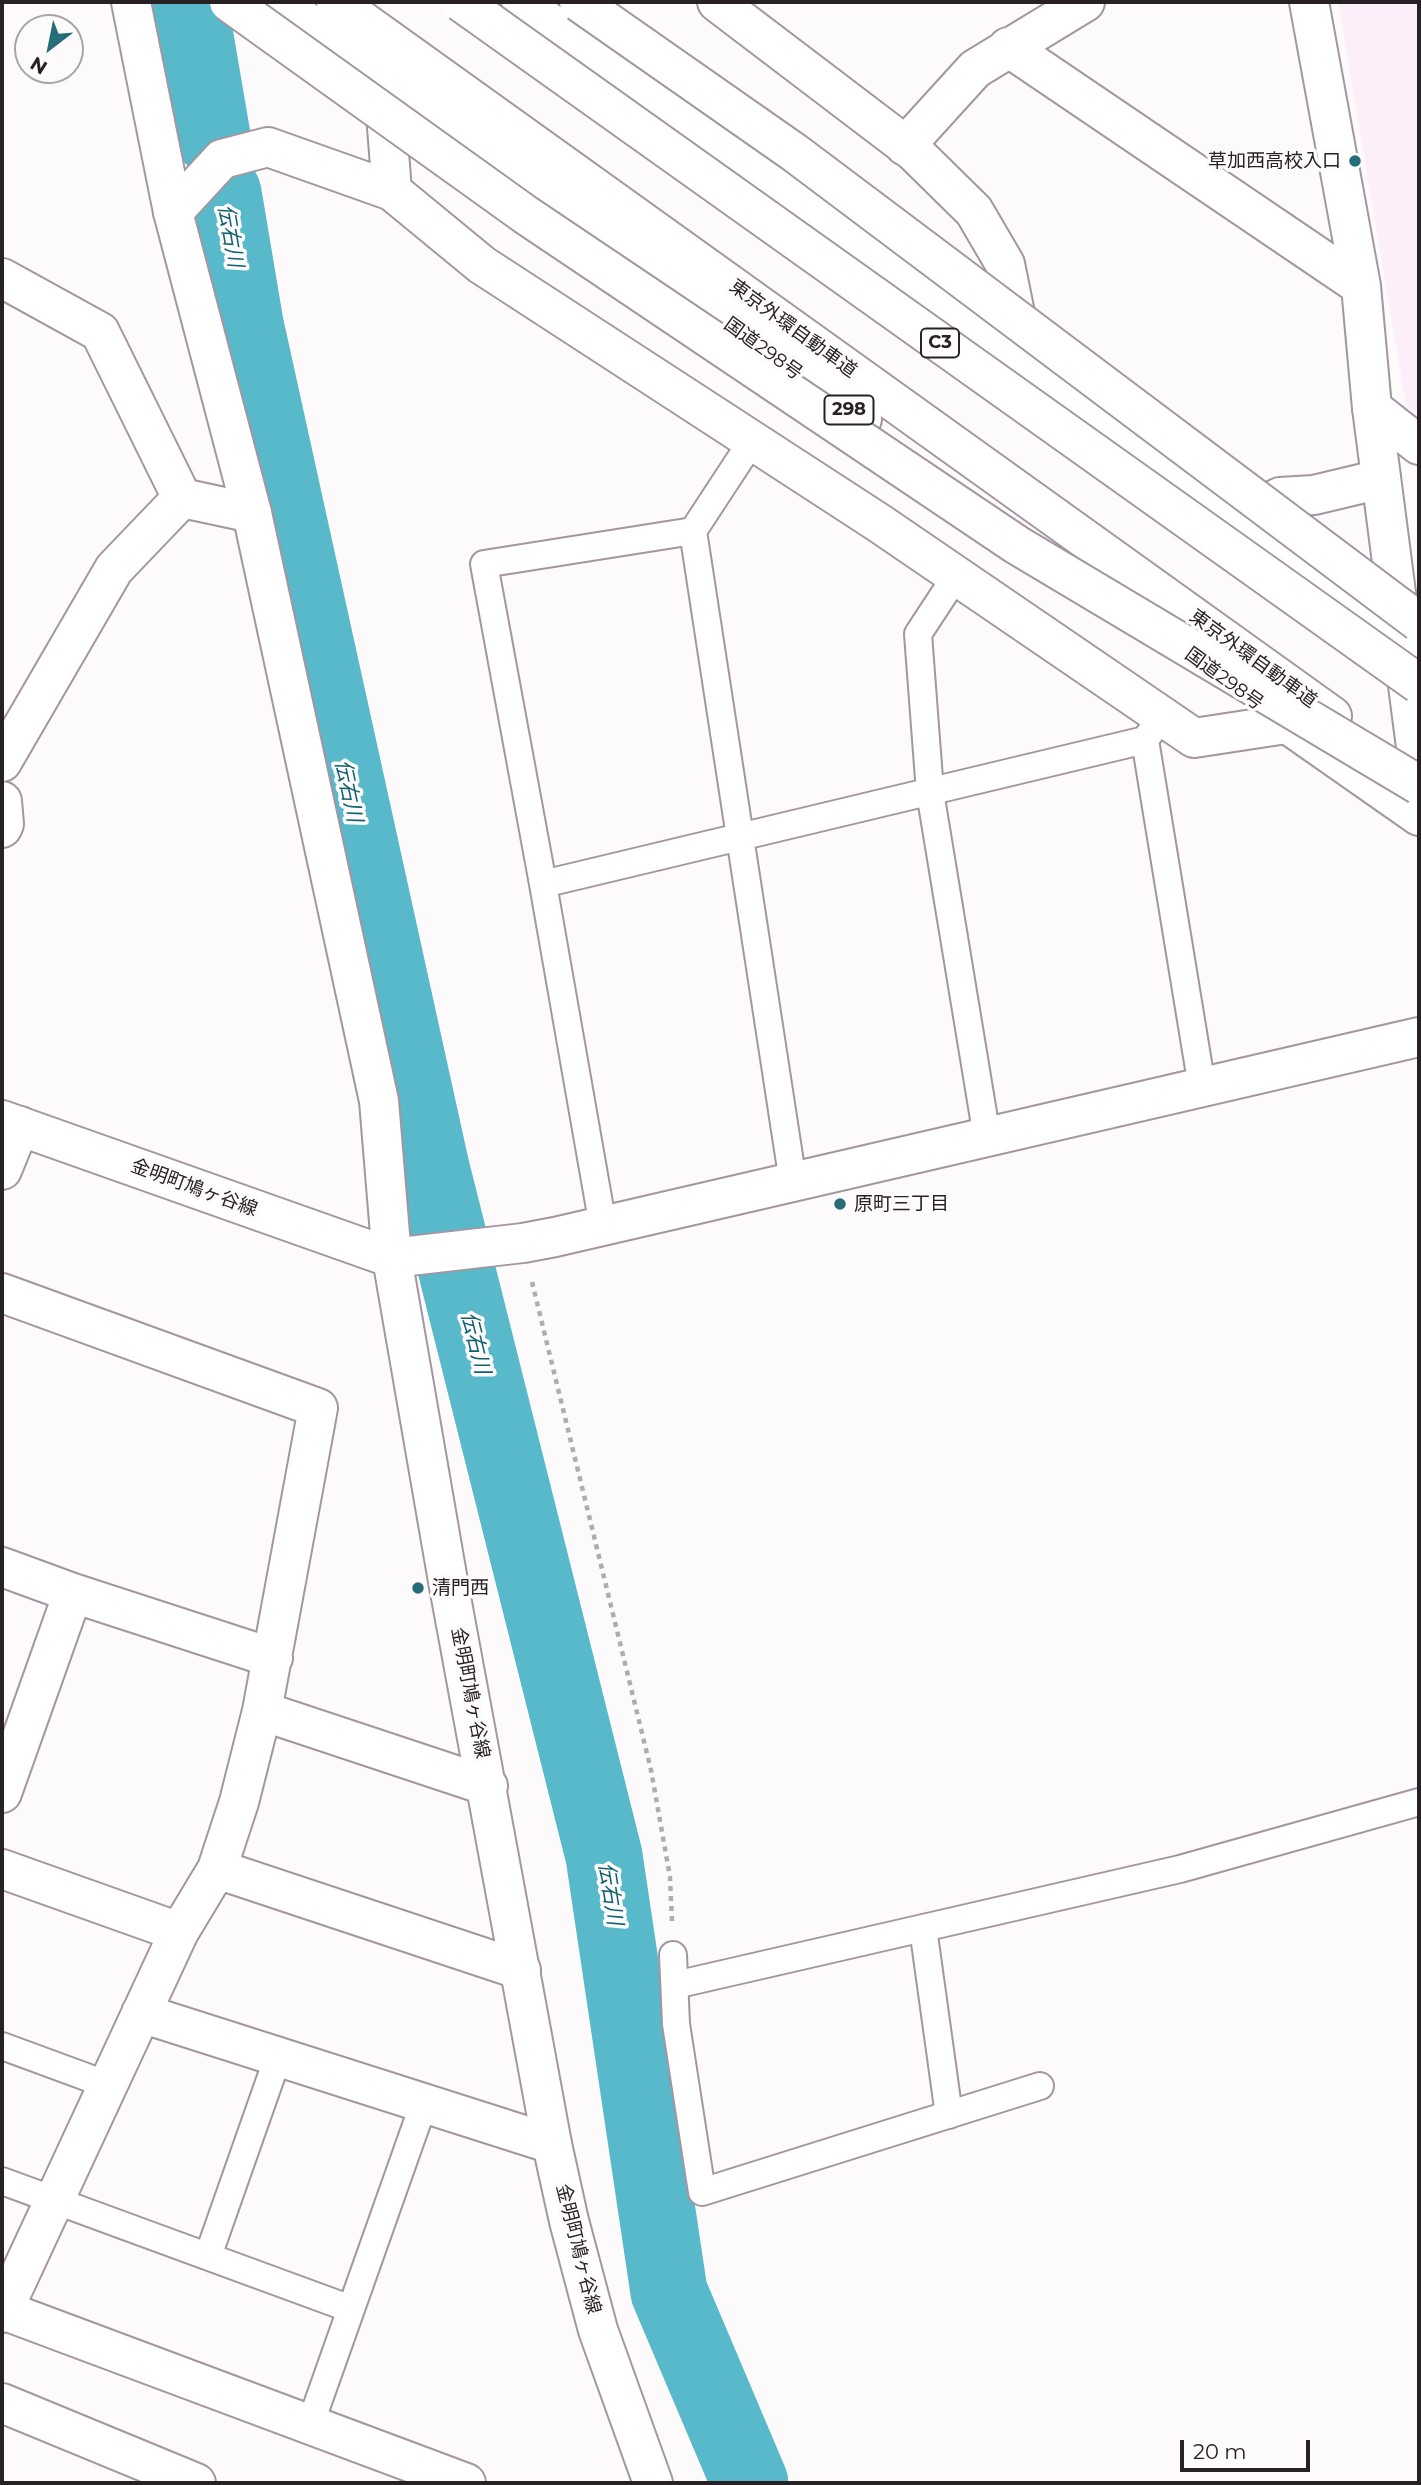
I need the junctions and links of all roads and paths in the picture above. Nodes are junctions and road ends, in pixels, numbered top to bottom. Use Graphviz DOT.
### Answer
graph roads {
  1 [pos="131,2"];
  2 [pos="229,2"];
  3 [pos="279,2"];
  4 [pos="336,2"];
  5 [pos="461,2"];
  6 [pos="521,2"];
  7 [pos="579,2"];
  8 [pos="717,2"];
  9 [pos="1085,2"];
  10 [pos="1309,2"];
  11 [pos="1008,47"];
  12 [pos="383,76"];
  13 [pos="905,146"];
  14 [pos="392,191"];
  15 [pos="173,212"];
  16 [pos="2,278"];
  17 [pos="1361,286"];
  18 [pos="1026,367"];
  19 [pos="1372,408"];
  20 [pos="752,442"];
  21 [pos="1419,446"];
  22 [pos="1381,479"];
  23 [pos="182,498"];
  24 [pos="252,513"];
  25 [pos="1238,518"];
  26 [pos="693,531"];
  27 [pos="956,576"];
  28 [pos="1414,636"];
  29 [pos="1419,684"];
  30 [pos="1286,724"];
  31 [pos="1153,728"];
  32 [pos="2,762"];
  33 [pos="1419,770"];
  34 [pos="1419,779"];
  35 [pos="1419,785"];
  36 [pos="930,792"];
  37 [pos="2,801"];
  38 [pos="1419,816"];
  39 [pos="2,828"];
  40 [pos="739,837"];
  41 [pos="543,884"];
  42 [pos="1419,1037"];
  43 [pos="1202,1087"];
  44 [pos="11,1123"];
  45 [pos="987,1137"];
  46 [pos="2,1170"];
  47 [pos="793,1182"];
  48 [pos="603,1226"];
  49 [pos="521,1244"];
  50 [pos="392,1258"];
  51 [pos="2,1293"];
  52 [pos="2,1567"];
  53 [pos="73,1593"];
  54 [pos="273,1658"];
  55 [pos="262,1711"];
  56 [pos="488,1786"];
  57 [pos="2,1794"];
  58 [pos="1419,1802"];
  59 [pos="2,1869"];
  60 [pos="217,1870"];
  61 [pos="923,1928"];
  62 [pos="179,1932"];
  63 [pos="673,1955"];
  64 [pos="521,1970"];
  65 [pos="674,1985"];
  66 [pos="142,2013"];
  67 [pos="2,2046"];
  68 [pos="278,2057"];
  69 [pos="108,2085"];
  70 [pos="1040,2086"];
  71 [pos="424,2103"];
  72 [pos="948,2115"];
  73 [pos="552,2144"];
  74 [pos="2,2181"];
  75 [pos="54,2199"];
  76 [pos="208,2256"];
  77 [pos="351,2309"];
  78 [pos="2,2312"];
  79 [pos="2,2403"];
  80 [pos="310,2425"];
  81 [pos="196,2483"];
  82 [pos="466,2483"];
  83 [pos="653,2483"];
  1 -- 15 [label="main road"];
  2 -- 35 [label="main road, bridge"];
  3 -- 12 [label="main road, 国道298号 / 298"];
  4 -- 34 [label="main road, 東京外環自動車道"];
  5 -- 29 [label="main road, C3, bridge"];
  6 -- 18 [label="main road"];
  7 -- 28 [label="main road, bridge"];
  8 -- 13 [label="main road"];
  9 -- 11 [label="main road"];
  10 -- 17 [label="main road"];
  11 -- 13 [label="main road"];
  11 -- 17 [label="main road"];
  12 -- 14 [label="main road"];
  12 -- 30 [label="main road, 国道298号 / 298"];
  13 -- 18 [label="main road"];
  14 -- 15 [label="main road"];
  14 -- 20 [label="main road"];
  15 -- 24 [label="main road"];
  16 -- 23 [label="main road"];
  17 -- 19 [label="main road"];
  18 -- 25 [label="main road"];
  19 -- 21 [label="main road"];
  19 -- 22 [label="main road"];
  20 -- 26 [label="lane"];
  20 -- 27 [label="main road"];
  22 -- 25 [label="main road"];
  22 -- 28 [label="main road"];
  23 -- 24 [label="main road"];
  23 -- 32 [label="main road"];
  24 -- 50 [label="main road"];
  25 -- 28 [label="main road"];
  26 -- 40 [label="lane"];
  26 -- 41 [label="lane"];
  27 -- 31 [label="main road"];
  27 -- 36 [label="lane"];
  28 -- 33 [label="main road"];
  30 -- 31 [label="main road"];
  30 -- 38 [label="main road, 国道298号 / 298"];
  31 -- 36 [label="lane"];
  31 -- 43 [label="lane"];
  36 -- 40 [label="lane"];
  36 -- 45 [label="lane"];
  37 -- 39 [label="main road"];
  40 -- 41 [label="lane"];
  40 -- 47 [label="lane"];
  41 -- 48 [label="lane"];
  42 -- 43 [label="main road"];
  43 -- 45 [label="main road"];
  44 -- 46 [label="main road"];
  44 -- 50 [label="main road, 金明町鳩ヶ谷線"];
  45 -- 47 [label="main road"];
  47 -- 48 [label="main road"];
  48 -- 49 [label="main road"];
  49 -- 50 [label="main road"];
  49 -- 63 [label="path"];
  50 -- 56 [label="main road, 金明町鳩ヶ谷線"];
  51 -- 54 [label="main road"];
  52 -- 53 [label="main road"];
  53 -- 54 [label="main road"];
  53 -- 57 [label="main road"];
  54 -- 55 [label="main road"];
  55 -- 56 [label="main road"];
  55 -- 60 [label="main road"];
  56 -- 64 [label="main road, 金明町鳩ヶ谷線"];
  58 -- 61 [label="lane"];
  59 -- 62 [label="main road"];
  60 -- 62 [label="main road"];
  60 -- 64 [label="main road"];
  61 -- 65 [label="lane"];
  61 -- 72 [label="lane"];
  62 -- 66 [label="main road"];
  63 -- 65 [label="lane"];
  64 -- 73 [label="main road, 金明町鳩ヶ谷線"];
  65 -- 72 [label="lane"];
  66 -- 68 [label="main road"];
  66 -- 69 [label="main road"];
  67 -- 69 [label="lane"];
  68 -- 71 [label="main road"];
  68 -- 76 [label="lane"];
  69 -- 75 [label="main road"];
  70 -- 72 [label="lane"];
  71 -- 73 [label="main road"];
  71 -- 77 [label="lane"];
  73 -- 83 [label="main road, 金明町鳩ヶ谷線"];
  74 -- 75 [label="lane"];
  75 -- 76 [label="lane"];
  75 -- 78 [label="main road"];
  76 -- 77 [label="lane"];
  77 -- 80 [label="lane"];
  78 -- 80 [label="main road"];
  79 -- 81 [label="main road"];
  80 -- 82 [label="main road"];
}
